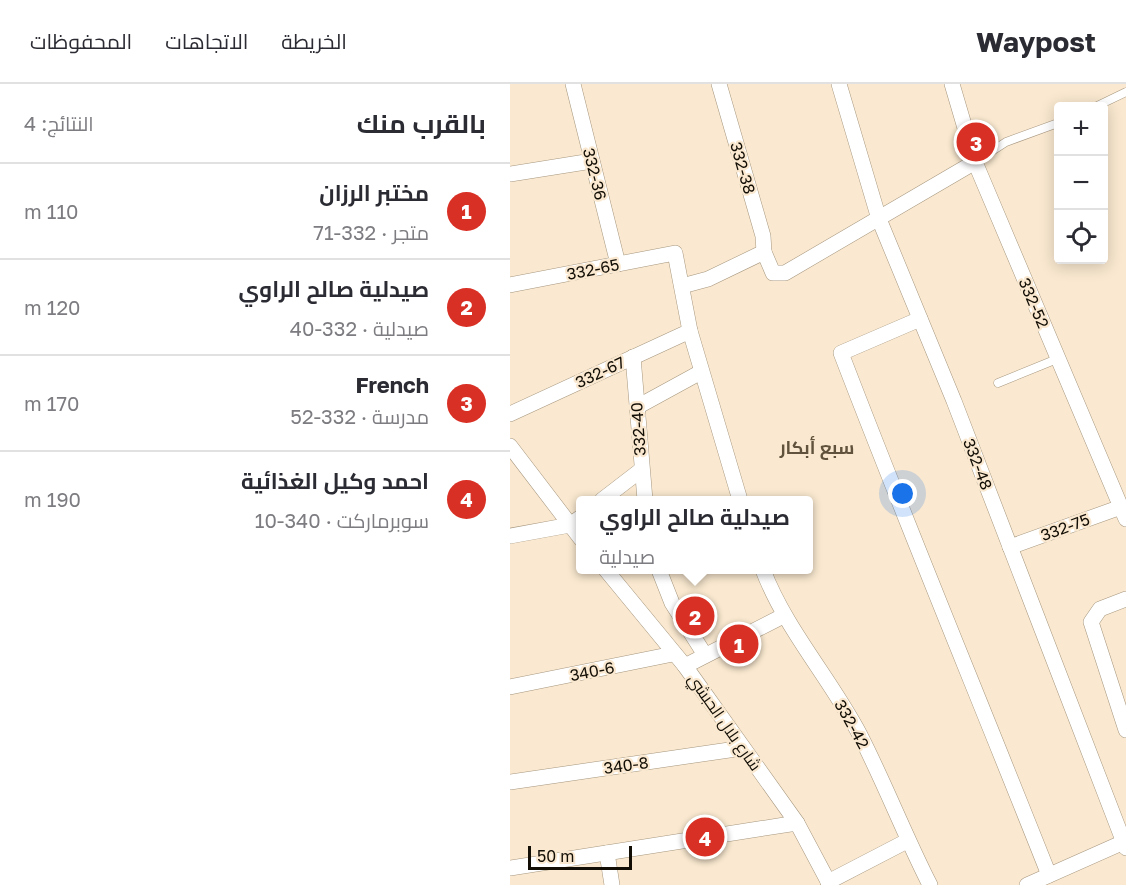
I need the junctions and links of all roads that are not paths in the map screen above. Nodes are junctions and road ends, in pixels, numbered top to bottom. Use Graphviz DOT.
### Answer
graph roads {
  1 [pos="573,84"];
  2 [pos="719,84"];
  3 [pos="839,84"];
  4 [pos="952,84"];
  5 [pos="1126,92"];
  6 [pos="1105,102"];
  7 [pos="1054,125"];
  8 [pos="592,161"];
  9 [pos="975,162"];
  10 [pos="510,174"];
  11 [pos="879,219"];
  12 [pos="764,252"];
  13 [pos="618,264"];
  14 [pos="510,285"];
  15 [pos="682,286"];
  16 [pos="920,320"];
  17 [pos="690,331"];
  18 [pos="633,357"];
  19 [pos="1057,358"];
  20 [pos="701,372"];
  21 [pos="998,383"];
  22 [pos="637,407"];
  23 [pos="510,414"];
  24 [pos="510,446"];
  25 [pos="641,470"];
  26 [pos="608,496"];
  27 [pos="644,496"];
  28 [pos="738,496"];
  29 [pos="1123,513"];
  30 [pos="576,521"];
  31 [pos="510,536"];
  32 [pos="1010,547"];
  33 [pos="609,574"];
  34 [pos="660,574"];
  35 [pos="765,574"];
  36 [pos="1126,599"];
  37 [pos="783,616"];
  38 [pos="673,654"];
  39 [pos="705,656"];
  40 [pos="685,666"];
  41 [pos="510,687"];
  42 [pos="1126,730"];
  43 [pos="743,748"];
  44 [pos="510,782"];
  45 [pos="797,823"];
  46 [pos="908,840"];
  47 [pos="1125,843"];
  48 [pos="607,853"];
  49 [pos="510,868"];
  50 [pos="1038,881"];
  51 [pos="829,884"];
  52 [pos="612,885"];
  53 [pos="930,885"];
  1 -- 8 [label="street, 332-36"];
  2 -- 12 [label="street, 332-38"];
  3 -- 11 [label="street, 332-48"];
  4 -- 9 [label="street, 332-52"];
  5 -- 6 [label="lane"];
  7 -- 9 [label="lane"];
  8 -- 10 [label="street"];
  8 -- 13 [label="street, 332-36"];
  9 -- 11 [label="street"];
  9 -- 19 [label="street, 332-52"];
  11 -- 12 [label="street"];
  11 -- 16 [label="street, 332-48"];
  12 -- 15 [label="street"];
  13 -- 14 [label="street, 332-65"];
  13 -- 15 [label="street, 332-65"];
  15 -- 17 [label="street"];
  16 -- 32 [label="street, 332-48"];
  16 -- 50 [label="street"];
  17 -- 18 [label="street, 332-67"];
  17 -- 20 [label="street"];
  18 -- 22 [label="street, 332-40"];
  18 -- 23 [label="street, 332-67"];
  19 -- 21 [label="lane"];
  19 -- 29 [label="street, 332-52"];
  20 -- 22 [label="street"];
  20 -- 28 [label="street"];
  22 -- 25 [label="street, 332-40"];
  24 -- 30 [label="street"];
  25 -- 26 [label="street"];
  25 -- 27 [label="street, 332-40"];
  29 -- 32 [label="street, 332-75"];
  30 -- 31 [label="street"];
  32 -- 47 [label="street, 332-48"];
  33 -- 38 [label="street, شارع بلال الحبشي"];
  34 -- 39 [label="street"];
  35 -- 37 [label="street, 332-42"];
  36 -- 42 [label="street"];
  37 -- 39 [label="street"];
  37 -- 46 [label="street, 332-42"];
  38 -- 40 [label="street, شارع بلال الحبشي"];
  38 -- 41 [label="street, 340-6"];
  39 -- 40 [label="street"];
  40 -- 43 [label="street, شارع بلال الحبشي"];
  43 -- 44 [label="street, 340-8"];
  43 -- 45 [label="street, شارع بلال الحبشي"];
  45 -- 48 [label="street"];
  45 -- 51 [label="street, شارع بلال الحبشي"];
  46 -- 51 [label="street"];
  46 -- 53 [label="street, 332-42"];
  47 -- 50 [label="street"];
  48 -- 49 [label="street"];
  48 -- 52 [label="street"];
}
